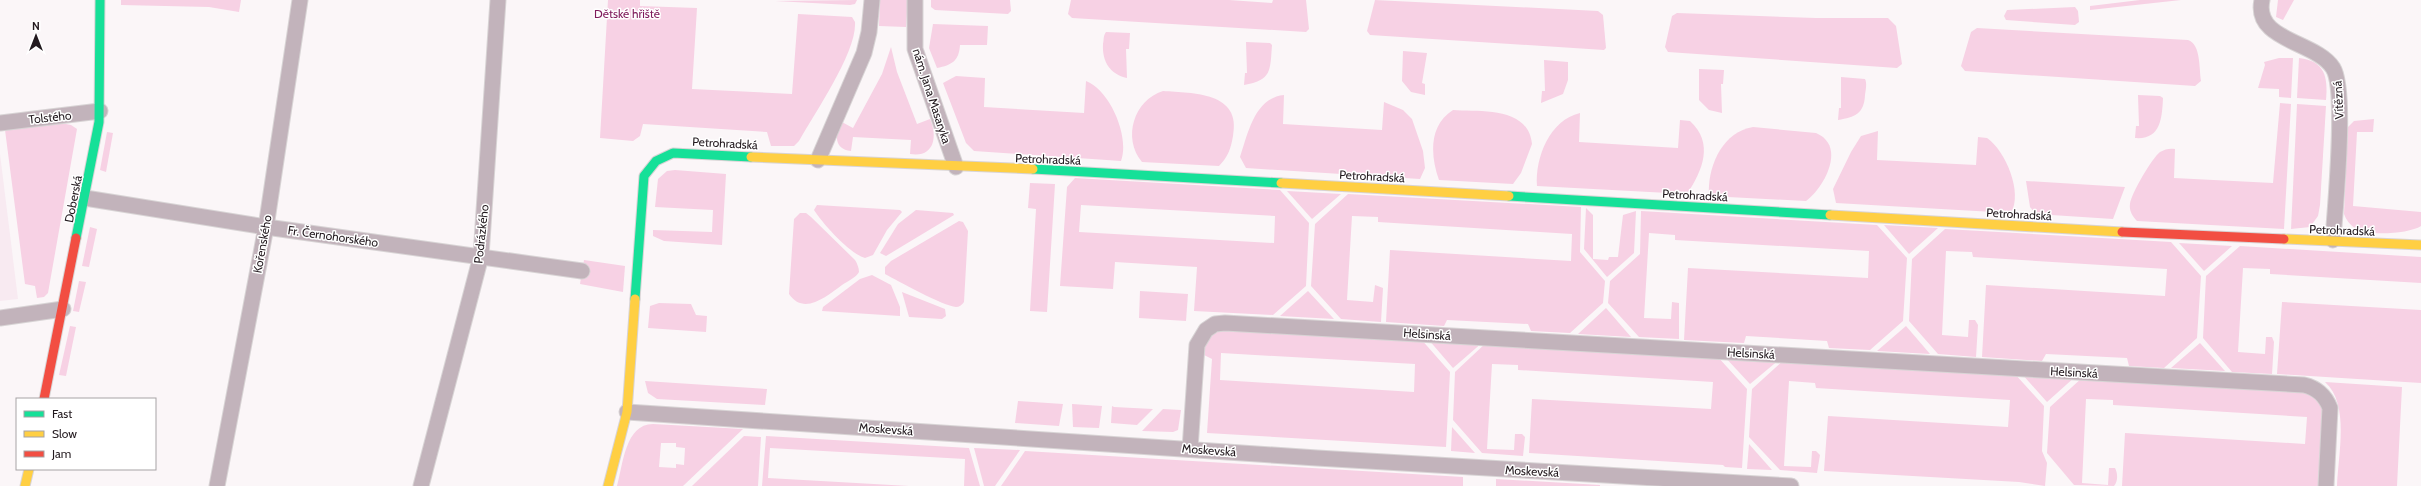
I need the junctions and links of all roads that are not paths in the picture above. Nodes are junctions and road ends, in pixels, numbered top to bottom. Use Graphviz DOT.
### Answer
graph roads {
  1 [pos="100,0"];
  2 [pos="300,0"];
  3 [pos="498,0"];
  4 [pos="872,0"];
  5 [pos="915,0"];
  6 [pos="2262,0"];
  7 [pos="100,111"];
  8 [pos="0,122"];
  9 [pos="818,160"];
  10 [pos="956,167"];
  11 [pos="85,198"];
  12 [pos="266,226"];
  13 [pos="2333,240"];
  14 [pos="2421,245"];
  15 [pos="481,256"];
  16 [pos="582,271"];
  17 [pos="63,309"];
  18 [pos="0,318"];
  19 [pos="44,398"];
  20 [pos="627,412"];
  21 [pos="1190,448"];
  22 [pos="29,470"];
  23 [pos="25,486"];
  24 [pos="217,486"];
  25 [pos="421,486"];
  26 [pos="608,486"];
  27 [pos="1791,486"];
  28 [pos="2326,486"];
  1 -- 7 [label="street, Doberská"];
  2 -- 12 [label="street, Kořenského"];
  3 -- 15 [label="street, Podrázkého"];
  4 -- 9 [label="street"];
  5 -- 10 [label="street, nám. Jana Masaryka"];
  6 -- 13 [label="street, Vítězná"];
  7 -- 8 [label="street, Tolstého"];
  7 -- 11 [label="street, Doberská"];
  9 -- 10 [label="street, Petrohradská"];
  9 -- 20 [label="street, Petrohradská"];
  10 -- 13 [label="street, Petrohradská"];
  11 -- 12 [label="street, Fr. Černohorského"];
  11 -- 17 [label="street, Doberská"];
  12 -- 15 [label="street, Fr. Černohorského"];
  12 -- 24 [label="street, Kořenského"];
  13 -- 14 [label="street, Petrohradská"];
  15 -- 16 [label="street, Fr. Černohorského"];
  15 -- 25 [label="street, Podrázkého"];
  17 -- 18 [label="street"];
  17 -- 19 [label="street, Doberská"];
  20 -- 21 [label="street, Moskevská"];
  20 -- 26 [label="street, Petrohradská"];
  21 -- 27 [label="street, Moskevská"];
  21 -- 28 [label="street, Helsinská"];
  22 -- 23 [label="street"];
}
